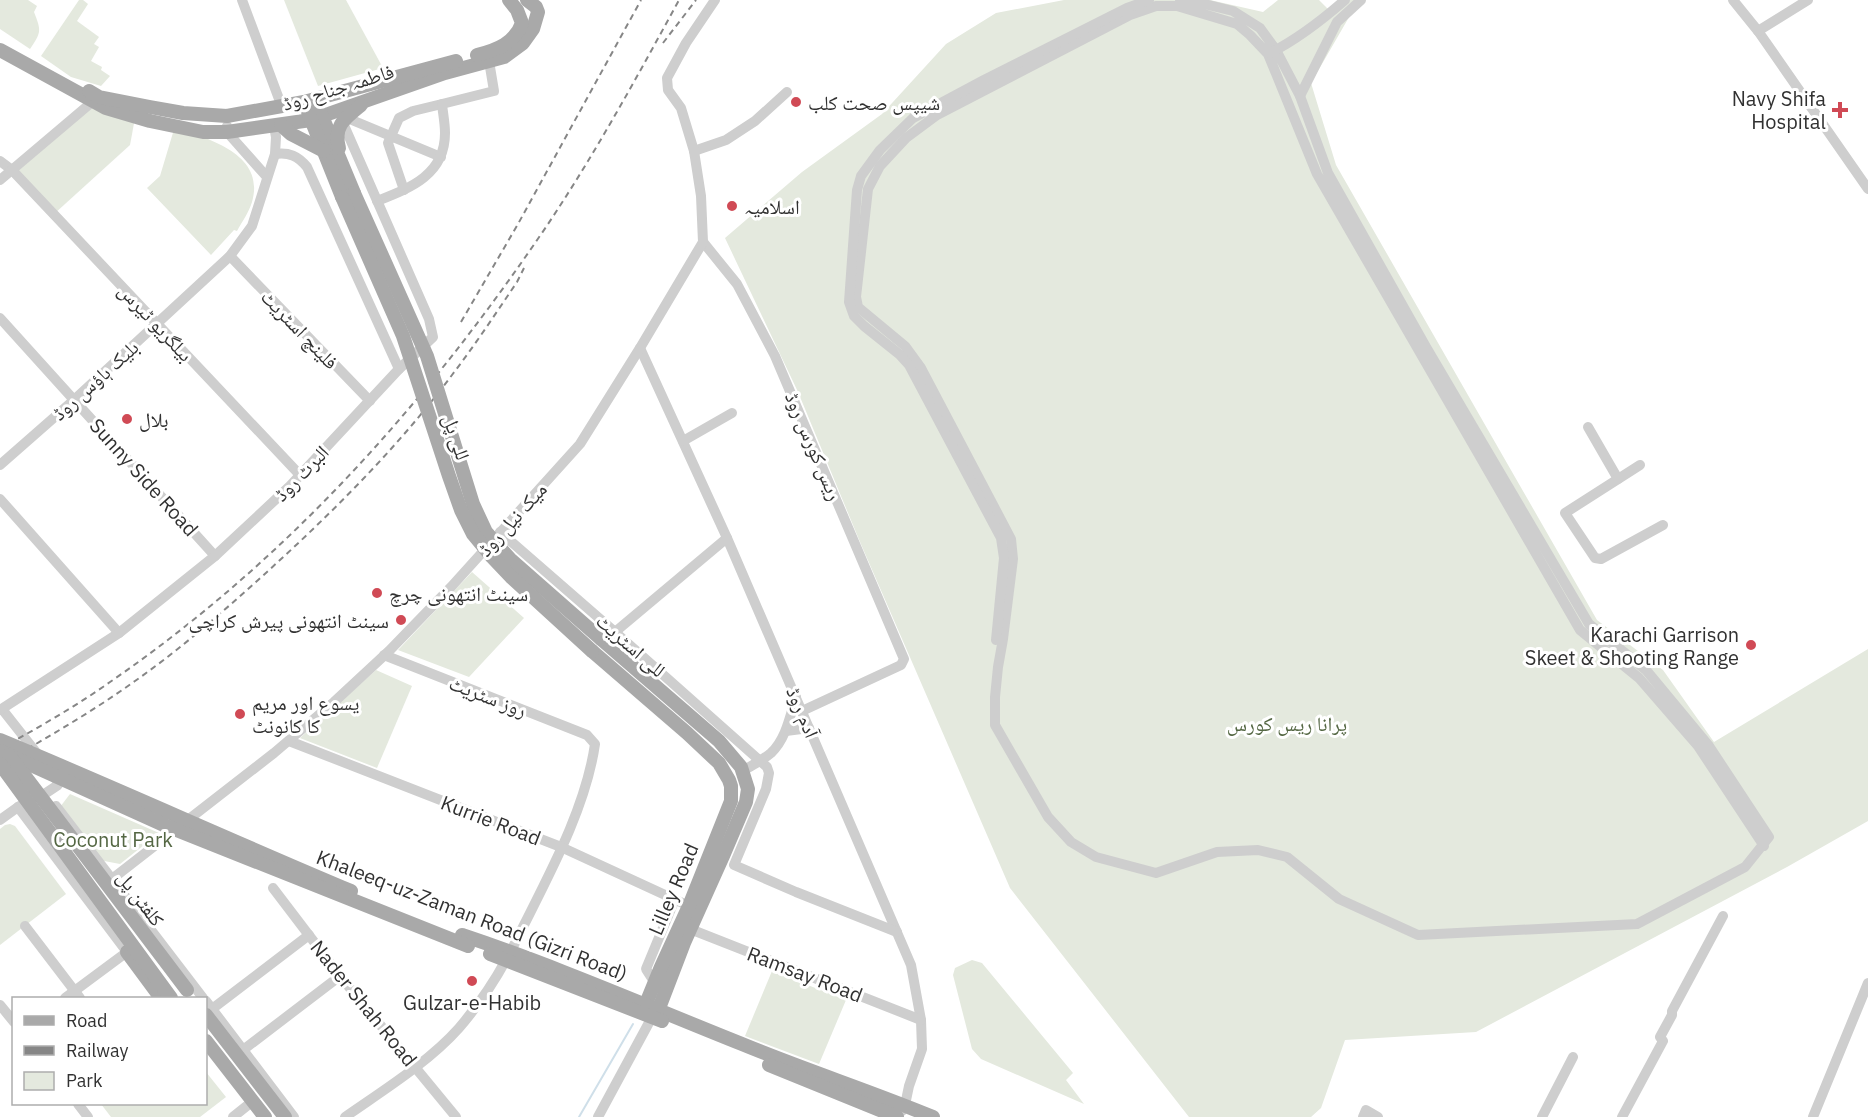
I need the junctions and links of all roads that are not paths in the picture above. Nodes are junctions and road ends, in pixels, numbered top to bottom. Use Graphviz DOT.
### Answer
graph roads {
  1 [pos="242,0"];
  2 [pos="509,0"];
  3 [pos="527,0"];
  4 [pos="715,0"];
  5 [pos="1149,0"];
  6 [pos="1180,0"];
  7 [pos="1345,0"];
  8 [pos="1361,0"];
  9 [pos="1733,0"];
  10 [pos="1808,0"];
  11 [pos="1758,31"];
  12 [pos="0,42"];
  13 [pos="0,50"];
  14 [pos="1272,52"];
  15 [pos="489,61"];
  16 [pos="787,92"];
  17 [pos="1300,96"];
  18 [pos="370,98"];
  19 [pos="96,99"];
  20 [pos="310,101"];
  21 [pos="442,104"];
  22 [pos="282,107"];
  23 [pos="227,116"];
  24 [pos="316,118"];
  25 [pos="345,120"];
  26 [pos="278,126"];
  27 [pos="227,132"];
  28 [pos="391,136"];
  29 [pos="324,151"];
  30 [pos="694,151"];
  31 [pos="275,154"];
  32 [pos="441,157"];
  33 [pos="0,161"];
  34 [pos="12,170"];
  35 [pos="267,177"];
  36 [pos="348,179"];
  37 [pos="0,180"];
  38 [pos="1868,189"];
  39 [pos="404,190"];
  40 [pos="348,195"];
  41 [pos="377,201"];
  42 [pos="703,242"];
  43 [pos="230,256"];
  44 [pos="0,318"];
  45 [pos="158,323"];
  46 [pos="640,348"];
  47 [pos="399,369"];
  48 [pos="74,400"];
  49 [pos="370,401"];
  50 [pos="732,413"];
  51 [pos="1588,427"];
  52 [pos="683,441"];
  53 [pos="0,465"];
  54 [pos="1640,465"];
  55 [pos="299,474"];
  56 [pos="1618,479"];
  57 [pos="0,499"];
  58 [pos="1663,525"];
  59 [pos="500,532"];
  60 [pos="727,538"];
  61 [pos="215,556"];
  62 [pos="615,632"];
  63 [pos="119,633"];
  64 [pos="384,655"];
  65 [pos="998,667"];
  66 [pos="796,697"];
  67 [pos="1,710"];
  68 [pos="802,711"];
  69 [pos="809,728"];
  70 [pos="786,731"];
  71 [pos="289,741"];
  72 [pos="0,742"];
  73 [pos="0,752"];
  74 [pos="760,760"];
  75 [pos="0,764"];
  76 [pos="743,771"];
  77 [pos="729,780"];
  78 [pos="46,793"];
  79 [pos="18,807"];
  80 [pos="0,820"];
  81 [pos="1764,846"];
  82 [pos="561,847"];
  83 [pos="112,879"];
  84 [pos="273,888"];
  85 [pos="675,899"];
  86 [pos="689,906"];
  87 [pos="1723,916"];
  88 [pos="25,926"];
  89 [pos="690,929"];
  90 [pos="897,932"];
  91 [pos="309,935"];
  92 [pos="465,940"];
  93 [pos="127,952"];
  94 [pos="508,955"];
  95 [pos="340,976"];
  96 [pos="1868,982"];
  97 [pos="661,984"];
  98 [pos="190,994"];
  99 [pos="78,995"];
  100 [pos="160,997"];
  101 [pos="170,997"];
  102 [pos="200,997"];
  103 [pos="0,1005"];
  104 [pos="207,1006"];
  105 [pos="651,1012"];
  106 [pos="673,1016"];
  107 [pos="12,1020"];
  108 [pos="921,1020"];
  109 [pos="207,1042"];
  110 [pos="207,1050"];
  111 [pos="243,1050"];
  112 [pos="1573,1057"];
  113 [pos="416,1067"];
  114 [pos="228,1068"];
  115 [pos="253,1101"];
  116 [pos="79,1105"];
  117 [pos="896,1112"];
  118 [pos="1365,1114"];
  119 [pos="88,1117"];
  120 [pos="233,1117"];
  121 [pos="265,1117"];
  122 [pos="285,1117"];
  123 [pos="294,1117"];
  124 [pos="345,1117"];
  125 [pos="456,1117"];
  126 [pos="598,1117"];
  127 [pos="933,1117"];
  128 [pos="1378,1117"];
  129 [pos="1542,1117"];
  130 [pos="1622,1117"];
  131 [pos="1813,1117"];
  1 -- 22 [label="street"];
  2 -- 20 [label="main road, فاطمہ جناح روڈ"];
  3 -- 15 [label="main road, فاطمہ جناح روڈ"];
  4 -- 30 [label="street"];
  5 -- 65 [label="street"];
  6 -- 14 [label="street"];
  7 -- 14 [label="street"];
  8 -- 17 [label="street"];
  9 -- 11 [label="street"];
  10 -- 11 [label="street"];
  11 -- 38 [label="street"];
  12 -- 19 [label="main road, فاطمہ جناح روڈ"];
  13 -- 19 [label="main road, فاطمہ جناح روڈ"];
  14 -- 17 [label="street"];
  14 -- 65 [label="street"];
  14 -- 81 [label="street"];
  15 -- 18 [label="main road, فاطمہ جناح روڈ"];
  15 -- 21 [label="street"];
  16 -- 30 [label="street"];
  17 -- 81 [label="street"];
  18 -- 24 [label="main road, فاطمہ جناح روڈ"];
  18 -- 25 [label="main road"];
  19 -- 23 [label="main road, فاطمہ جناح روڈ"];
  19 -- 27 [label="main road, فاطمہ جناح روڈ"];
  19 -- 34 [label="street"];
  20 -- 22 [label="main road, فاطمہ جناح روڈ"];
  20 -- 24 [label="main road"];
  21 -- 28 [label="street"];
  21 -- 32 [label="street"];
  22 -- 23 [label="main road, فاطمہ جناح روڈ"];
  23 -- 27 [label="street"];
  24 -- 26 [label="main road, فاطمہ جناح روڈ"];
  24 -- 29 [label="main road"];
  24 -- 36 [label="main road"];
  25 -- 28 [label="street"];
  25 -- 36 [label="main road"];
  25 -- 41 [label="street"];
  26 -- 27 [label="main road, فاطمہ جناح روڈ"];
  26 -- 29 [label="main road"];
  26 -- 31 [label="street, بلیک ہاؤس روڈ"];
  27 -- 35 [label="street"];
  28 -- 32 [label="street"];
  28 -- 39 [label="street"];
  29 -- 40 [label="main road"];
  30 -- 42 [label="street"];
  31 -- 35 [label="street, بلیک ہاؤس روڈ"];
  31 -- 47 [label="street"];
  32 -- 39 [label="street"];
  33 -- 34 [label="street, بیلگریو ٹیرس"];
  34 -- 37 [label="street"];
  34 -- 45 [label="street, بیلگریو ٹیرس"];
  35 -- 43 [label="street, بلیک ہاؤس روڈ"];
  36 -- 40 [label="main road"];
  39 -- 41 [label="street"];
  40 -- 76 [label="main road, للی پل, bridge"];
  40 -- 77 [label="main road, للی پل, bridge"];
  41 -- 47 [label="street, البرٹ روڈ"];
  42 -- 46 [label="street, میک نیل روڈ"];
  42 -- 68 [label="street, ریس کورس روڈ"];
  43 -- 45 [label="street, بلیک ہاؤس روڈ"];
  43 -- 49 [label="street, فلینچ اسٹریٹ"];
  44 -- 48 [label="street, Sunny Side Road"];
  45 -- 48 [label="street, بلیک ہاؤس روڈ"];
  45 -- 55 [label="street, بیلگریو ٹیرس"];
  46 -- 52 [label="street, آدم روڈ"];
  46 -- 59 [label="street, میک نیل روڈ"];
  47 -- 49 [label="street, البرٹ روڈ"];
  48 -- 53 [label="street, بلیک ہاؤس روڈ"];
  48 -- 61 [label="street, Sunny Side Road"];
  49 -- 55 [label="street, البرٹ روڈ"];
  50 -- 52 [label="street"];
  51 -- 56 [label="street"];
  52 -- 60 [label="street, آدم روڈ"];
  54 -- 56 [label="street"];
  55 -- 61 [label="street, البرٹ روڈ"];
  56 -- 58 [label="street"];
  57 -- 63 [label="street"];
  59 -- 62 [label="street, للی اسٹریٹ"];
  59 -- 64 [label="street, میک نیل روڈ"];
  60 -- 62 [label="street"];
  60 -- 66 [label="street, آدم روڈ"];
  61 -- 63 [label="street, البرٹ روڈ"];
  62 -- 74 [label="street, للی اسٹریٹ"];
  63 -- 67 [label="street, البرٹ روڈ"];
  64 -- 71 [label="street, میک نیل روڈ"];
  64 -- 82 [label="street, روز سٹریٹ"];
  65 -- 81 [label="street"];
  66 -- 68 [label="street, آدم روڈ"];
  66 -- 70 [label="street"];
  67 -- 78 [label="street"];
  68 -- 69 [label="street, آدم روڈ"];
  69 -- 70 [label="street"];
  69 -- 90 [label="street, آدم روڈ"];
  70 -- 74 [label="street"];
  71 -- 82 [label="street, Kurrie Road"];
  71 -- 83 [label="street, میک نیل روڈ"];
  72 -- 92 [label="main road, Khaleeq-uz-Zaman Road (Gizri Road), bridge"];
  72 -- 98 [label="main road, کلفٹن پل, bridge"];
  73 -- 92 [label="main road, Khaleeq-uz-Zaman Road (Gizri Road), bridge"];
  74 -- 76 [label="street"];
  74 -- 90 [label="street"];
  75 -- 101 [label="main road, کلفٹن پل, bridge"];
  76 -- 89 [label="main road, Lilley Road"];
  77 -- 86 [label="main road, Lilley Road"];
  78 -- 79 [label="street"];
  78 -- 83 [label="street"];
  79 -- 80 [label="street"];
  79 -- 93 [label="street"];
  82 -- 85 [label="street, Kurrie Road"];
  82 -- 94 [label="street"];
  83 -- 102 [label="street"];
  84 -- 91 [label="street, Nader Shah Road"];
  85 -- 86 [label="street, Kurrie Road"];
  85 -- 97 [label="street"];
  86 -- 97 [label="main road, Lilley Road"];
  87 -- 130 [label="street"];
  88 -- 99 [label="street"];
  89 -- 97 [label="main road, Lilley Road"];
  89 -- 108 [label="street, Ramsay Road"];
  90 -- 108 [label="street, آدم روڈ"];
  91 -- 95 [label="street, Nader Shah Road"];
  91 -- 104 [label="street"];
  92 -- 94 [label="main road, Khaleeq-uz-Zaman Road (Gizri Road)"];
  93 -- 99 [label="street"];
  93 -- 100 [label="main road"];
  94 -- 105 [label="main road, Khaleeq-uz-Zaman Road (Gizri Road)"];
  94 -- 113 [label="street"];
  95 -- 111 [label="street"];
  95 -- 113 [label="street, Nader Shah Road"];
  96 -- 131 [label="street"];
  97 -- 105 [label="main road, Lilley Road"];
  97 -- 106 [label="main road"];
  103 -- 107 [label="street"];
  104 -- 111 [label="street"];
  104 -- 122 [label="main road"];
  105 -- 106 [label="main road, Khaleeq-uz-Zaman Road (Gizri Road)"];
  105 -- 117 [label="main road, Khaleeq-uz-Zaman Road (Gizri Road)"];
  105 -- 126 [label="street, Lilley Road"];
  106 -- 117 [label="main road, Khaleeq-uz-Zaman Road (Gizri Road)"];
  108 -- 117 [label="street, آدم روڈ"];
  109 -- 114 [label="main road"];
  110 -- 114 [label="main road"];
  111 -- 123 [label="street"];
  112 -- 129 [label="street"];
  113 -- 124 [label="street"];
  113 -- 125 [label="street, Nader Shah Road"];
  114 -- 115 [label="main road"];
  115 -- 120 [label="street"];
  115 -- 121 [label="main road"];
  116 -- 119 [label="street"];
  117 -- 127 [label="main road, Khaleeq-uz-Zaman Road (Gizri Road)"];
  118 -- 128 [label="street"];
}
